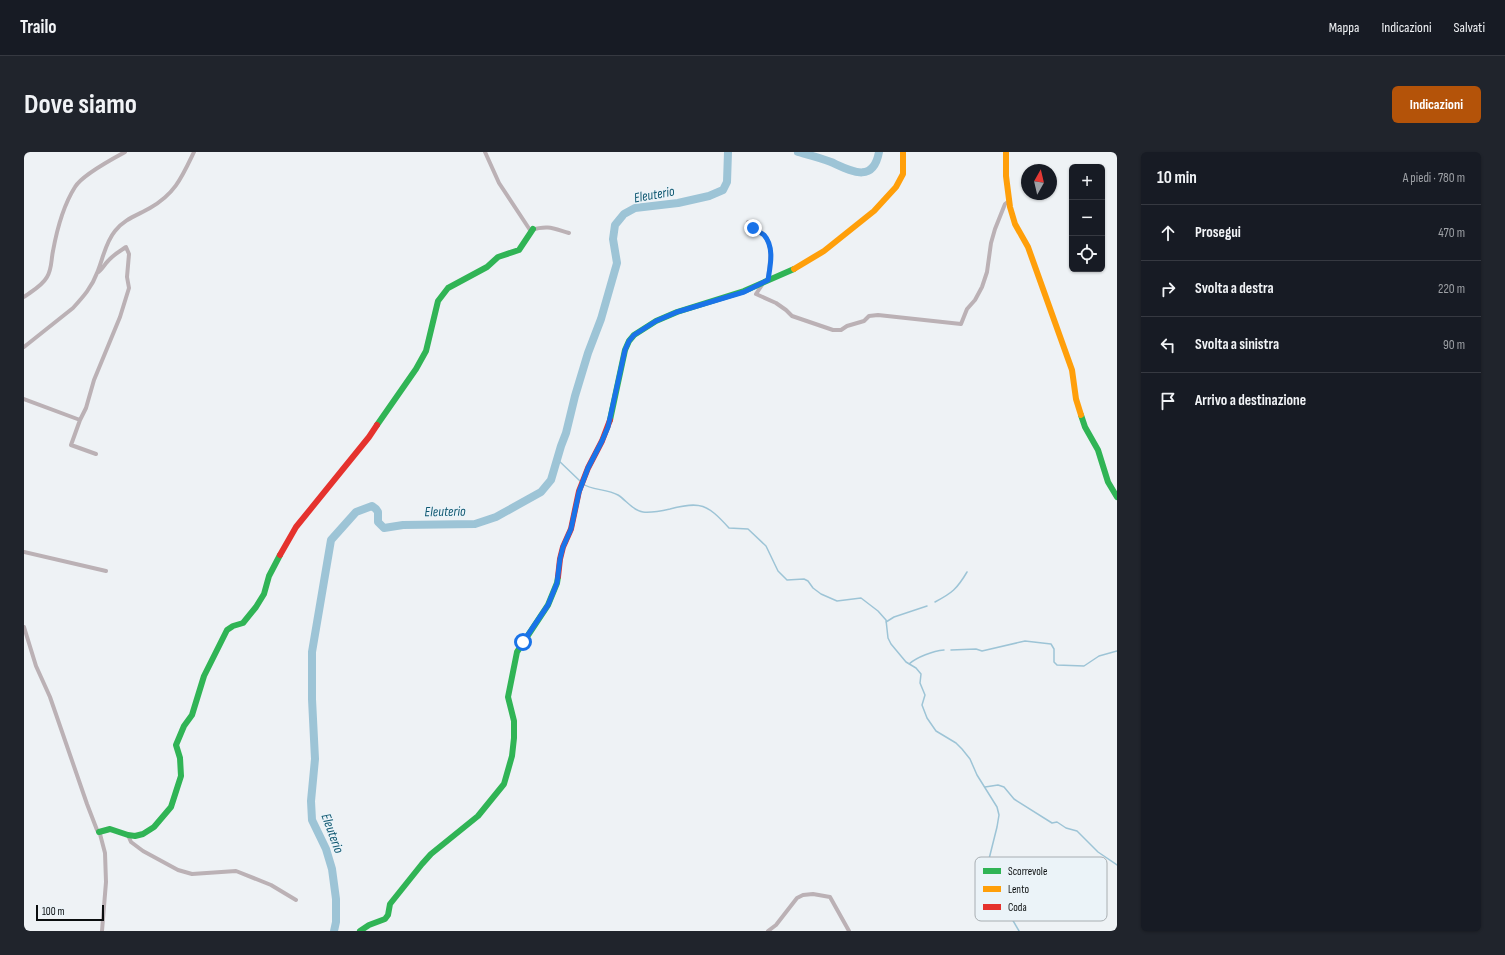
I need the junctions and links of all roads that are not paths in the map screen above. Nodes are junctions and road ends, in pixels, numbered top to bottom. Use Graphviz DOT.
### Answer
graph roads {
  1 [pos="114,152"];
  2 [pos="125,152"];
  3 [pos="194,152"];
  4 [pos="485,152"];
  5 [pos="903,152"];
  6 [pos="1006,152"];
  7 [pos="118,156"];
  8 [pos="1009,201"];
  9 [pos="748,222"];
  10 [pos="533,229"];
  11 [pos="568,233"];
  12 [pos="97,273"];
  13 [pos="766,281"];
  14 [pos="24,297"];
  15 [pos="24,347"];
  16 [pos="24,400"];
  17 [pos="80,420"];
  18 [pos="96,454"];
  19 [pos="1117,497"];
  20 [pos="24,552"];
  21 [pos="106,571"];
  22 [pos="24,627"];
  23 [pos="98,832"];
  24 [pos="128,835"];
  25 [pos="296,900"];
  26 [pos="102,931"];
  27 [pos="360,931"];
  28 [pos="768,931"];
  29 [pos="849,931"];
  1 -- 7 [label="street"];
  2 -- 7 [label="street"];
  3 -- 12 [label="street"];
  4 -- 10 [label="street"];
  5 -- 13 [label="street"];
  6 -- 8 [label="street"];
  7 -- 14 [label="street"];
  8 -- 13 [label="street"];
  8 -- 19 [label="street"];
  9 -- 13 [label="street"];
  10 -- 11 [label="street"];
  10 -- 24 [label="street"];
  12 -- 15 [label="street"];
  12 -- 17 [label="street"];
  13 -- 27 [label="street"];
  16 -- 17 [label="street"];
  17 -- 18 [label="street"];
  20 -- 21 [label="street"];
  22 -- 23 [label="street"];
  23 -- 24 [label="street"];
  23 -- 26 [label="street"];
  24 -- 25 [label="street"];
  28 -- 29 [label="street"];
}
